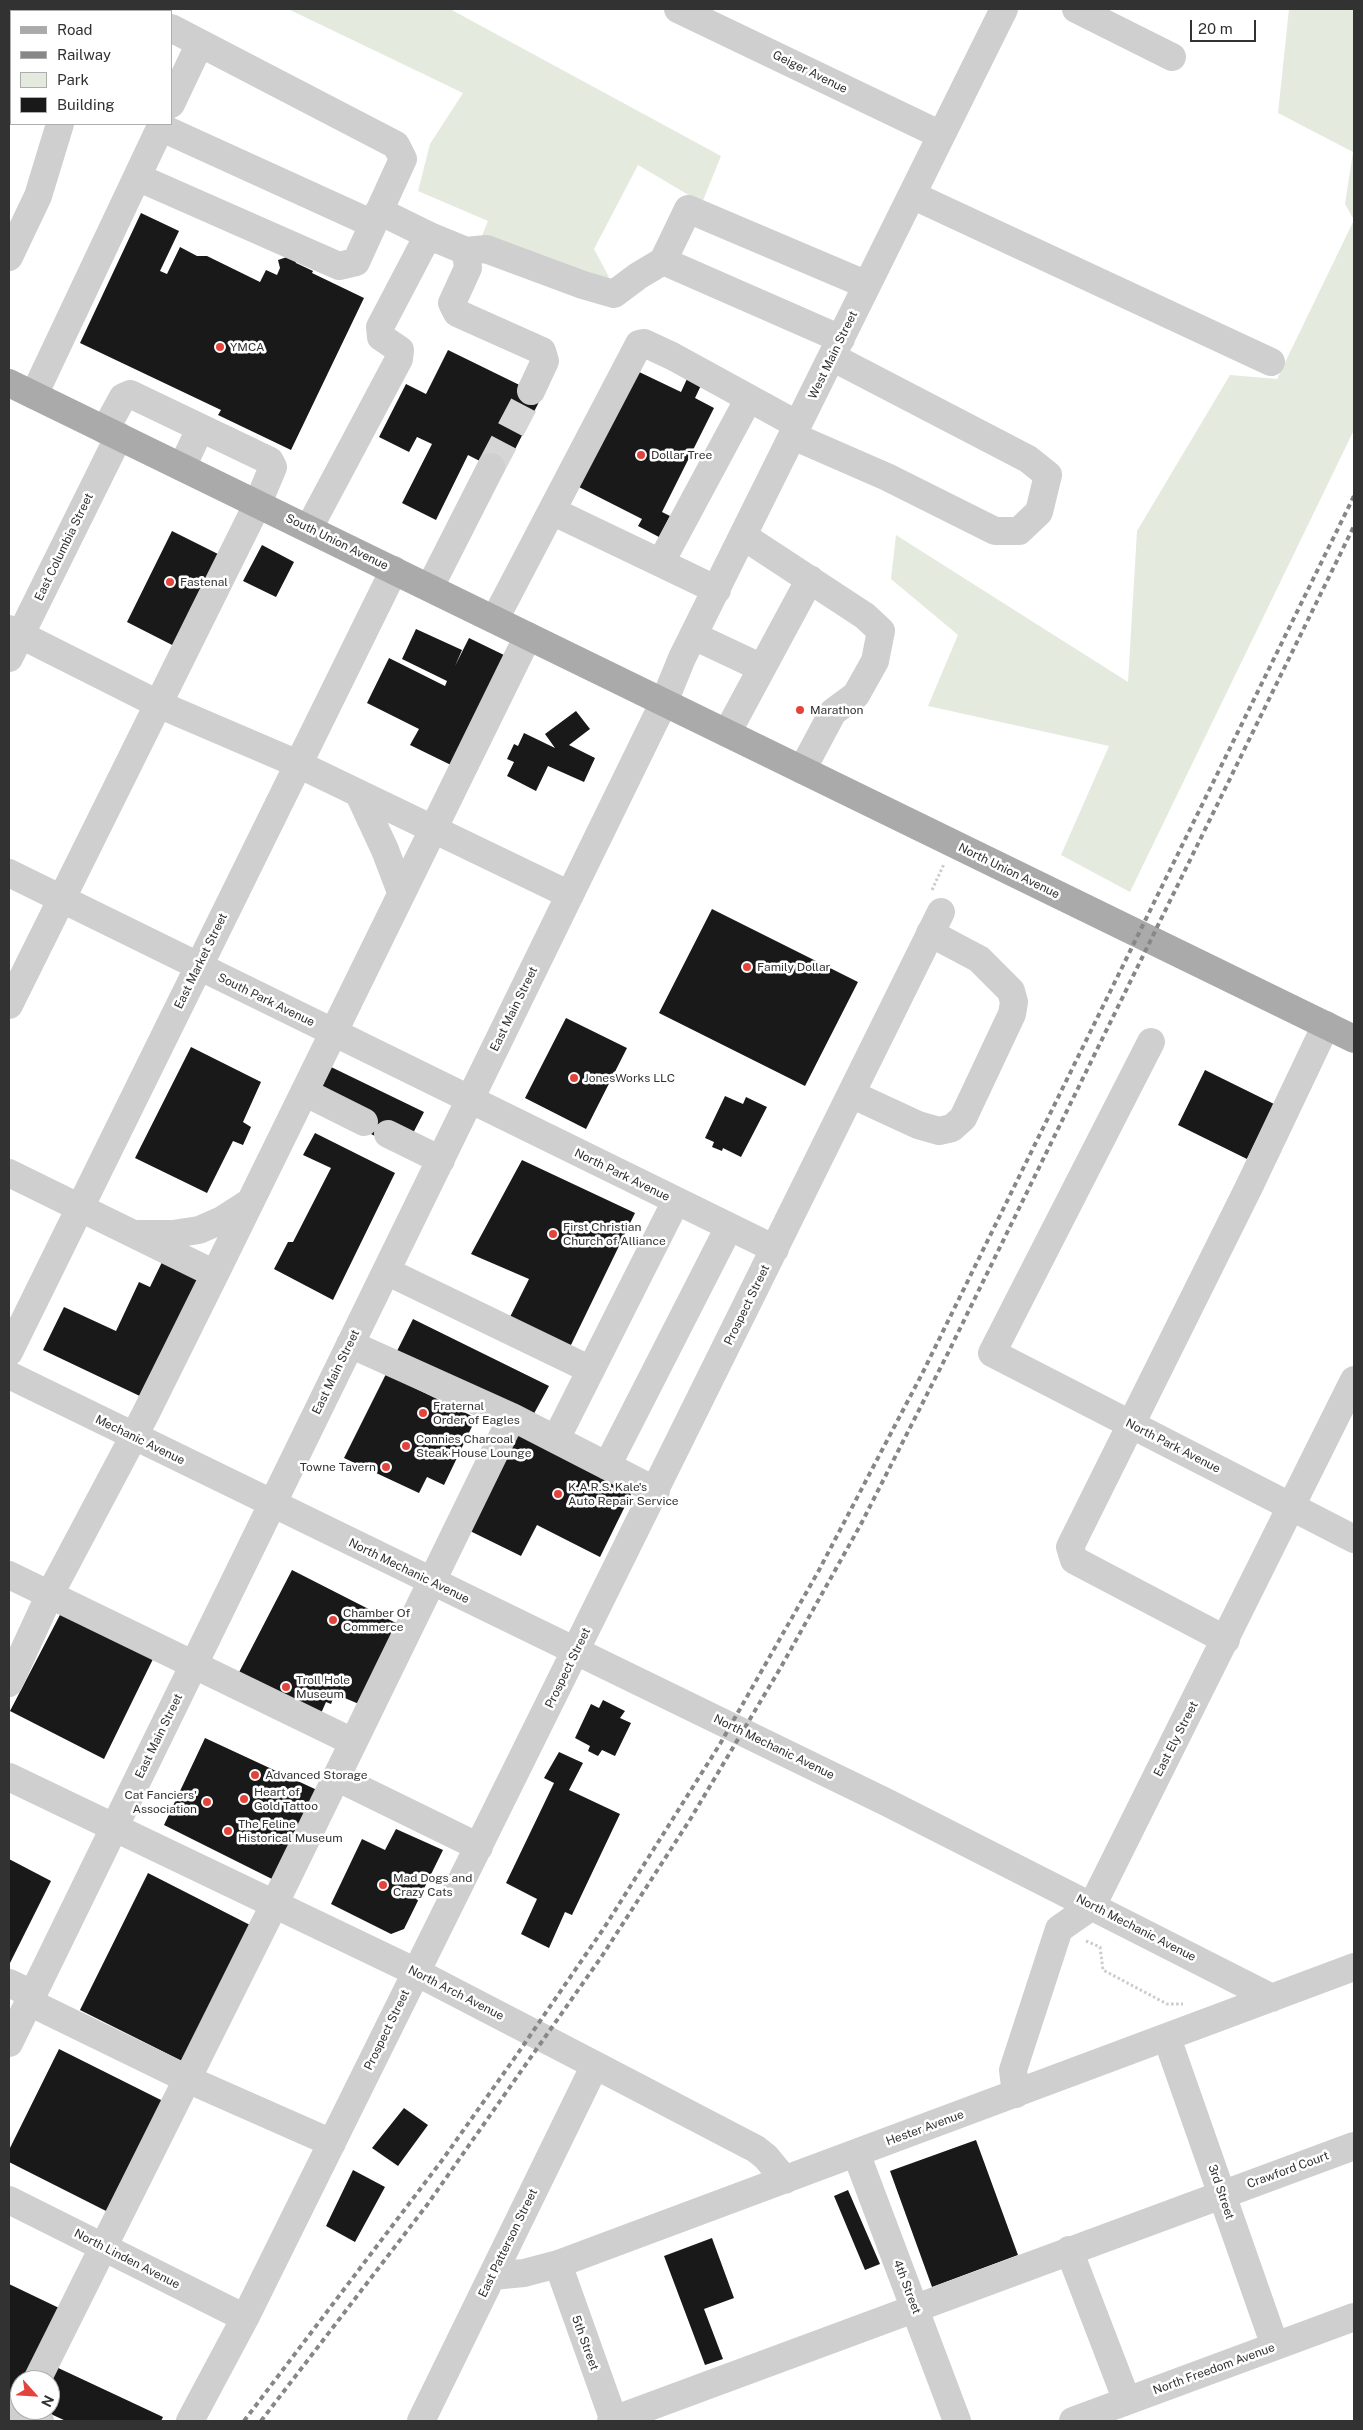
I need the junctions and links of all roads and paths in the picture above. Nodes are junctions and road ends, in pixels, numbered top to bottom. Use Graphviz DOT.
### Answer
graph roads {
  1 [pos="678,9"];
  2 [pos="1004,9"];
  3 [pos="1076,9"];
  4 [pos="172,29"];
  5 [pos="200,43"];
  6 [pos="1172,57"];
  7 [pos="172,101"];
  8 [pos="172,122"];
  9 [pos="60,125"];
  10 [pos="161,125"];
  11 [pos="941,135"];
  12 [pos="137,177"];
  13 [pos="912,195"];
  14 [pos="376,218"];
  15 [pos="432,237"];
  16 [pos="466,251"];
  17 [pos="9,257"];
  18 [pos="663,262"];
  19 [pos="867,285"];
  20 [pos="836,348"];
  21 [pos="1271,362"];
  22 [pos="9,383"];
  23 [pos="531,391"];
  24 [pos="34,395"];
  25 [pos="749,398"];
  26 [pos="200,428"];
  27 [pos="796,430"];
  28 [pos="112,433"];
  29 [pos="182,467"];
  30 [pos="491,467"];
  31 [pos="258,503"];
  32 [pos="552,511"];
  33 [pos="309,528"];
  34 [pos="743,536"];
  35 [pos="660,562"];
  36 [pos="394,570"];
  37 [pos="810,579"];
  38 [pos="430,587"];
  39 [pos="717,590"];
  40 [pos="495,619"];
  41 [pos="528,636"];
  42 [pos="694,636"];
  43 [pos="13,641"];
  44 [pos="762,668"];
  45 [pos="664,702"];
  46 [pos="158,704"];
  47 [pos="728,734"];
  48 [pos="298,764"];
  49 [pos="802,770"];
  50 [pos="359,794"];
  51 [pos="431,830"];
  52 [pos="9,873"];
  53 [pos="401,892"];
  54 [pos="570,895"];
  55 [pos="61,899"];
  56 [pos="198,966"];
  57 [pos="9,1005"];
  58 [pos="1326,1025"];
  59 [pos="333,1032"];
  60 [pos="1354,1039"];
  61 [pos="1151,1042"];
  62 [pos="304,1092"];
  63 [pos="851,1094"];
  64 [pos="470,1100"];
  65 [pos="364,1122"];
  66 [pos="388,1134"];
  67 [pos="441,1160"];
  68 [pos="9,1173"];
  69 [pos="676,1201"];
  70 [pos="250,1202"];
  71 [pos="79,1208"];
  72 [pos="729,1227"];
  73 [pos="131,1234"];
  74 [pos="775,1249"];
  75 [pos="386,1271"];
  76 [pos="214,1274"];
  77 [pos="350,1344"];
  78 [pos="9,1352"];
  79 [pos="590,1370"];
  80 [pos="9,1375"];
  81 [pos="1354,1380"];
  82 [pos="512,1417"];
  83 [pos="1131,1424"];
  84 [pos="134,1436"];
  85 [pos="556,1439"];
  86 [pos="607,1466"];
  87 [pos="656,1491"];
  88 [pos="272,1504"];
  89 [pos="1292,1508"];
  90 [pos="1354,1539"];
  91 [pos="9,1575"];
  92 [pos="431,1582"];
  93 [pos="50,1594"];
  94 [pos="1226,1640"];
  95 [pos="576,1652"];
  96 [pos="193,1665"];
  97 [pos="11,1671"];
  98 [pos="353,1742"];
  99 [pos="9,1777"];
  100 [pos="336,1777"];
  101 [pos="114,1828"];
  102 [pos="479,1846"];
  103 [pos="274,1905"];
  104 [pos="1092,1906"];
  105 [pos="1354,1967"];
  106 [pos="416,1972"];
  107 [pos="23,1993"];
  108 [pos="1272,1998"];
  109 [pos="1167,2038"];
  110 [pos="9,2043"];
  111 [pos="595,2065"];
  112 [pos="187,2079"];
  113 [pos="1016,2094"];
  114 [pos="332,2143"];
  115 [pos="1354,2146"];
  116 [pos="856,2153"];
  117 [pos="785,2180"];
  118 [pos="1222,2194"];
  119 [pos="9,2200"];
  120 [pos="103,2248"];
  121 [pos="1069,2250"];
  122 [pos="558,2264"];
  123 [pos="492,2276"];
  124 [pos="914,2307"];
  125 [pos="1354,2316"];
  126 [pos="245,2318"];
  127 [pos="1276,2346"];
  128 [pos="42,2370"];
  129 [pos="1127,2401"];
  130 [pos="190,2421"];
  131 [pos="421,2421"];
  132 [pos="613,2421"];
  133 [pos="957,2421"];
  134 [pos="1073,2421"];
  1 -- 11 [label="street, Geiger Avenue"];
  2 -- 11 [label="street, West Main Street"];
  3 -- 6 [label="street"];
  4 -- 5 [label="street"];
  5 -- 7 [label="street"];
  5 -- 14 [label="street"];
  8 -- 14 [label="street"];
  9 -- 17 [label="street"];
  10 -- 12 [label="street"];
  11 -- 13 [label="street, West Main Street"];
  12 -- 14 [label="street"];
  12 -- 24 [label="street"];
  13 -- 19 [label="street, West Main Street"];
  13 -- 21 [label="street"];
  14 -- 15 [label="street"];
  15 -- 16 [label="street"];
  15 -- 33 [label="street"];
  16 -- 18 [label="street"];
  16 -- 23 [label="street"];
  18 -- 19 [label="street"];
  18 -- 20 [label="street"];
  19 -- 20 [label="street, West Main Street"];
  20 -- 27 [label="street, West Main Street"];
  20 -- 27 [label="street"];
  22 -- 24 [label="main road, South Union Avenue"];
  24 -- 28 [label="main road, South Union Avenue"];
  25 -- 27 [label="street"];
  25 -- 32 [label="street"];
  25 -- 35 [label="street"];
  26 -- 28 [label="street, East Columbia Street"];
  26 -- 29 [label="street"];
  26 -- 31 [label="street, East Columbia Street"];
  27 -- 34 [label="street, West Main Street"];
  28 -- 29 [label="main road, South Union Avenue"];
  28 -- 43 [label="street, East Columbia Street"];
  29 -- 31 [label="main road, South Union Avenue"];
  30 -- 38 [label="street"];
  31 -- 33 [label="main road, South Union Avenue"];
  31 -- 46 [label="street, East Columbia Street"];
  32 -- 35 [label="street"];
  32 -- 40 [label="street"];
  33 -- 36 [label="main road, South Union Avenue"];
  34 -- 37 [label="street"];
  34 -- 39 [label="street, West Main Street"];
  35 -- 39 [label="street"];
  36 -- 38 [label="main road, South Union Avenue"];
  36 -- 48 [label="street, East Market Street"];
  37 -- 44 [label="street"];
  37 -- 49 [label="street"];
  38 -- 40 [label="main road, South Union Avenue"];
  39 -- 42 [label="street, West Main Street"];
  40 -- 41 [label="main road, South Union Avenue"];
  41 -- 45 [label="main road, South Union Avenue"];
  41 -- 51 [label="street"];
  42 -- 44 [label="street"];
  42 -- 45 [label="street, West Main Street"];
  43 -- 46 [label="street"];
  44 -- 47 [label="street"];
  45 -- 47 [label="main road, North Union Avenue"];
  45 -- 54 [label="street, East Main Street"];
  46 -- 48 [label="street"];
  46 -- 55 [label="street, East Columbia Street"];
  47 -- 49 [label="main road, North Union Avenue"];
  48 -- 50 [label="street"];
  48 -- 56 [label="street, East Market Street"];
  49 -- 58 [label="main road, North Union Avenue"];
  50 -- 51 [label="street"];
  50 -- 53 [label="street"];
  51 -- 53 [label="street"];
  51 -- 54 [label="street"];
  52 -- 55 [label="street, South Park Avenue"];
  53 -- 59 [label="street"];
  54 -- 64 [label="street, East Main Street"];
  55 -- 56 [label="street, South Park Avenue"];
  55 -- 57 [label="street, East Columbia Street"];
  56 -- 59 [label="street, South Park Avenue"];
  56 -- 71 [label="street, East Market Street"];
  58 -- 60 [label="main road, North Union Avenue"];
  58 -- 83 [label="street"];
  59 -- 62 [label="street"];
  59 -- 64 [label="street, South Park Avenue"];
  61 -- 83 [label="street, North Park Avenue"];
  62 -- 65 [label="street"];
  62 -- 70 [label="street"];
  63 -- 63 [label="street, Prospect Street"];
  63 -- 74 [label="street, Prospect Street"];
  64 -- 67 [label="street, East Main Street"];
  64 -- 69 [label="street, North Park Avenue"];
  66 -- 67 [label="street"];
  67 -- 75 [label="street, East Main Street"];
  68 -- 71 [label="street"];
  69 -- 72 [label="street, North Park Avenue"];
  69 -- 79 [label="street"];
  70 -- 73 [label="street"];
  70 -- 76 [label="street"];
  71 -- 73 [label="street"];
  71 -- 78 [label="street, East Market Street"];
  72 -- 74 [label="street, North Park Avenue"];
  72 -- 86 [label="street"];
  73 -- 76 [label="street"];
  74 -- 87 [label="street, Prospect Street"];
  75 -- 77 [label="street, East Main Street"];
  75 -- 79 [label="street"];
  76 -- 84 [label="street"];
  77 -- 82 [label="street"];
  77 -- 88 [label="street, East Main Street"];
  79 -- 85 [label="street"];
  80 -- 84 [label="street, Mechanic Avenue"];
  81 -- 89 [label="street, East Ely Street"];
  82 -- 85 [label="street"];
  82 -- 92 [label="street"];
  83 -- 89 [label="street, North Park Avenue"];
  83 -- 94 [label="street"];
  84 -- 88 [label="street, Mechanic Avenue"];
  84 -- 93 [label="street"];
  85 -- 86 [label="street"];
  86 -- 87 [label="street"];
  87 -- 95 [label="street, Prospect Street"];
  88 -- 92 [label="street, North Mechanic Avenue"];
  88 -- 96 [label="street, East Main Street"];
  89 -- 90 [label="street, North Park Avenue"];
  89 -- 94 [label="street, East Ely Street"];
  91 -- 93 [label="street"];
  92 -- 95 [label="street, North Mechanic Avenue"];
  92 -- 98 [label="street"];
  93 -- 96 [label="street"];
  93 -- 97 [label="street"];
  94 -- 104 [label="street, East Ely Street"];
  95 -- 102 [label="street, Prospect Street"];
  95 -- 104 [label="street, North Mechanic Avenue"];
  96 -- 98 [label="street"];
  96 -- 101 [label="street, East Main Street"];
  98 -- 100 [label="street"];
  99 -- 101 [label="street, North Arch Avenue"];
  100 -- 102 [label="street"];
  100 -- 103 [label="street"];
  101 -- 103 [label="street, North Arch Avenue"];
  101 -- 107 [label="street, East Main Street"];
  102 -- 106 [label="street, Prospect Street"];
  103 -- 106 [label="street, North Arch Avenue"];
  103 -- 112 [label="street"];
  104 -- 108 [label="street, North Mechanic Avenue"];
  104 -- 113 [label="street, East Ely Street"];
  105 -- 108 [label="street, Hester Avenue"];
  106 -- 111 [label="street, North Arch Avenue"];
  106 -- 114 [label="street, Prospect Street"];
  107 -- 110 [label="street, East Main Street"];
  107 -- 112 [label="street"];
  108 -- 109 [label="street, Hester Avenue"];
  109 -- 113 [label="street, Hester Avenue"];
  109 -- 118 [label="street, 3rd Street"];
  111 -- 117 [label="street, North Arch Avenue"];
  111 -- 123 [label="street, East Patterson Street"];
  112 -- 114 [label="street"];
  112 -- 120 [label="street"];
  113 -- 116 [label="street, Hester Avenue"];
  114 -- 126 [label="street, Prospect Street"];
  115 -- 118 [label="street, Crawford Court"];
  116 -- 117 [label="street, Hester Avenue"];
  116 -- 124 [label="street, 4th Street"];
  117 -- 122 [label="street, Hester Avenue"];
  118 -- 121 [label="street, Crawford Court"];
  118 -- 127 [label="street, 3rd Street"];
  119 -- 120 [label="street, North Linden Avenue"];
  120 -- 126 [label="street, North Linden Avenue"];
  120 -- 128 [label="street"];
  121 -- 124 [label="street, Crawford Court"];
  121 -- 129 [label="street"];
  122 -- 123 [label="street, Hester Avenue"];
  122 -- 132 [label="street, 5th Street"];
  123 -- 131 [label="street, East Patterson Street"];
  124 -- 132 [label="street, Crawford Court"];
  124 -- 133 [label="street, 4th Street"];
  125 -- 127 [label="street, North Freedom Avenue"];
  126 -- 130 [label="street, Prospect Street"];
  127 -- 129 [label="street, North Freedom Avenue"];
  129 -- 134 [label="street, North Freedom Avenue"];
}
